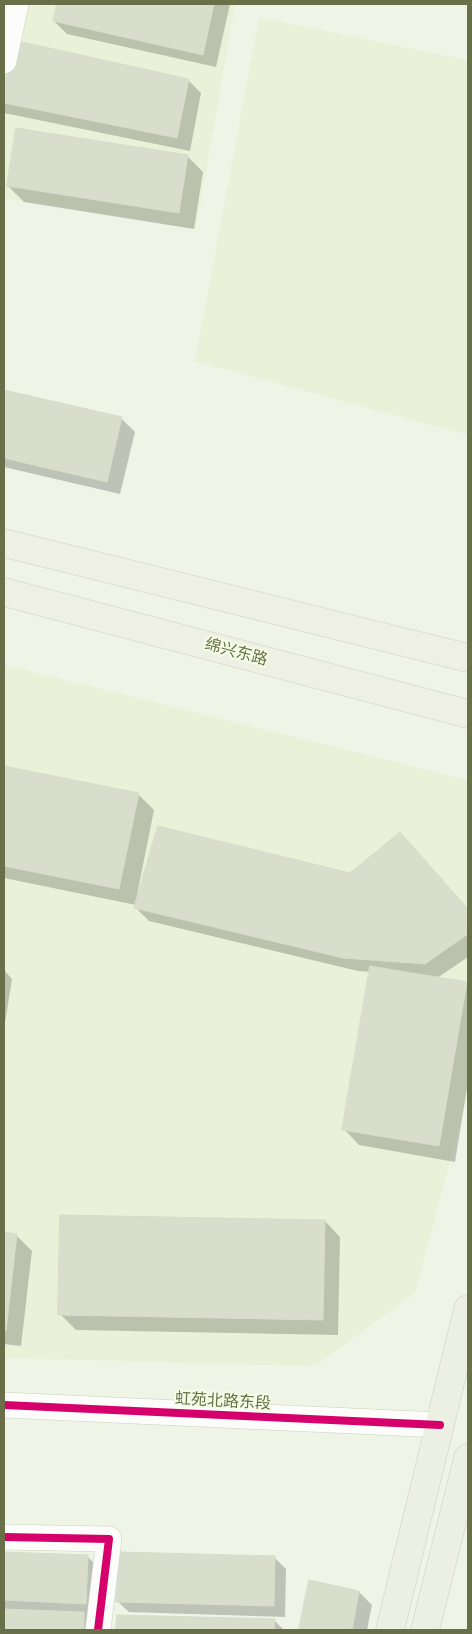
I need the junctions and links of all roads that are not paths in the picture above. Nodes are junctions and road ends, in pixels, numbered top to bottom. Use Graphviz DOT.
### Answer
graph roads {
  1 [pos="16,4"];
  2 [pos="4,61"];
  3 [pos="4,543"];
  4 [pos="4,592"];
  5 [pos="468,658"];
  6 [pos="468,714"];
  7 [pos="468,1309"];
  8 [pos="4,1406"];
  9 [pos="440,1425"];
  10 [pos="468,1458"];
  11 [pos="465,1487"];
  12 [pos="4,1537"];
  13 [pos="98,1630"];
  14 [pos="390,1630"];
  15 [pos="425,1630"];
  1 -- 2 [label="street"];
  3 -- 5 [label="highway"];
  4 -- 6 [label="highway, 绵兴东路"];
  7 -- 9 [label="main road"];
  8 -- 9 [label="street, 虹苑北路东段"];
  9 -- 14 [label="main road"];
  10 -- 11 [label="main road"];
  11 -- 15 [label="main road"];
  12 -- 13 [label="street"];
}
